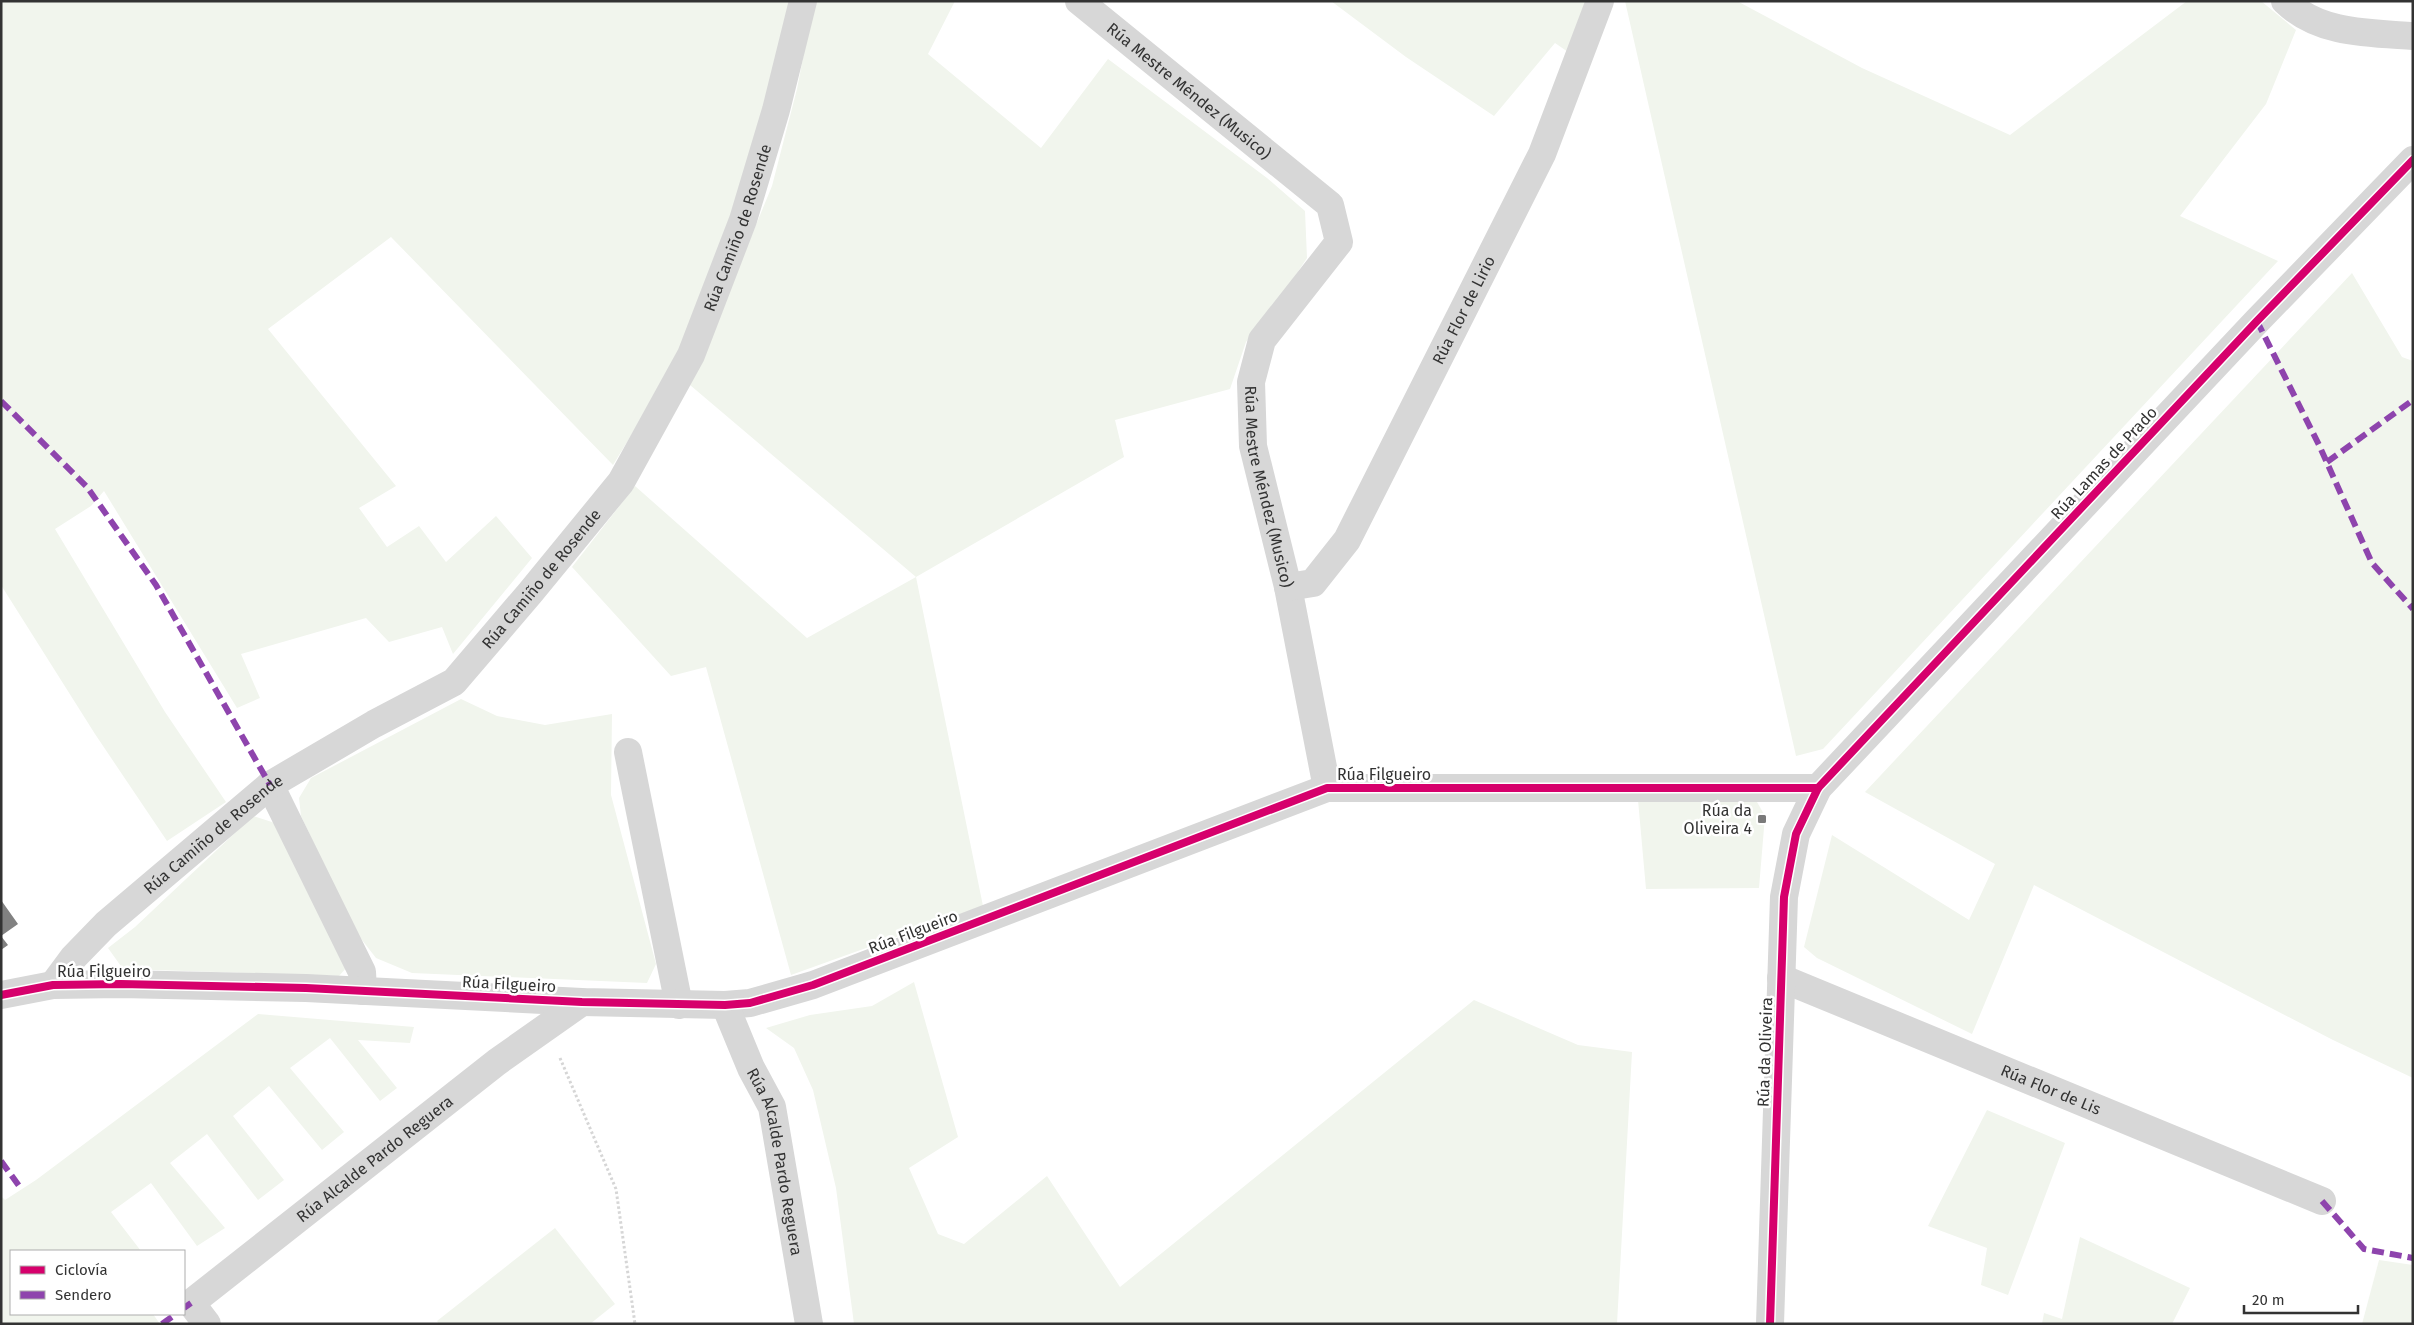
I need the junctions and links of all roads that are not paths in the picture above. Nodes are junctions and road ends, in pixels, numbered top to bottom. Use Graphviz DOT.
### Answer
graph roads {
  1 [pos="803,1"];
  2 [pos="1079,1"];
  3 [pos="1600,1"];
  4 [pos="2285,1"];
  5 [pos="2413,36"];
  6 [pos="2413,160"];
  7 [pos="1288,587"];
  8 [pos="628,752"];
  9 [pos="270,785"];
  10 [pos="1328,788"];
  11 [pos="1818,788"];
  12 [pos="1781,978"];
  13 [pos="53,985"];
  14 [pos="363,991"];
  15 [pos="1,995"];
  16 [pos="582,1002"];
  17 [pos="679,1005"];
  18 [pos="725,1005"];
  19 [pos="2322,1201"];
  20 [pos="207,1324"];
  21 [pos="809,1324"];
  22 [pos="1770,1324"];
  1 -- 9 [label="street, Rúa Camiño de Rosende"];
  2 -- 7 [label="street, Rúa Mestre Méndez (Musico)"];
  3 -- 7 [label="street, Rúa Flor de Lirio"];
  4 -- 5 [label="street"];
  6 -- 11 [label="street, Rúa Lamas de Prado"];
  7 -- 10 [label="street, Rúa Mestre Méndez (Musico)"];
  8 -- 17 [label="street"];
  9 -- 13 [label="street, Rúa Camiño de Rosende"];
  9 -- 14 [label="street"];
  10 -- 11 [label="street, Rúa Filgueiro"];
  10 -- 18 [label="street, Rúa Filgueiro"];
  11 -- 12 [label="street, Rúa da Oliveira"];
  12 -- 19 [label="street, Rúa Flor de Lis"];
  12 -- 22 [label="street, Rúa da Oliveira"];
  13 -- 14 [label="street, Rúa Filgueiro"];
  13 -- 15 [label="street, Rúa Filgueiro"];
  14 -- 16 [label="street, Rúa Filgueiro"];
  16 -- 17 [label="street, Rúa Filgueiro"];
  16 -- 20 [label="street, Rúa Alcalde Pardo Reguera"];
  17 -- 18 [label="street, Rúa Filgueiro"];
  18 -- 21 [label="street, Rúa Alcalde Pardo Reguera"];
}
